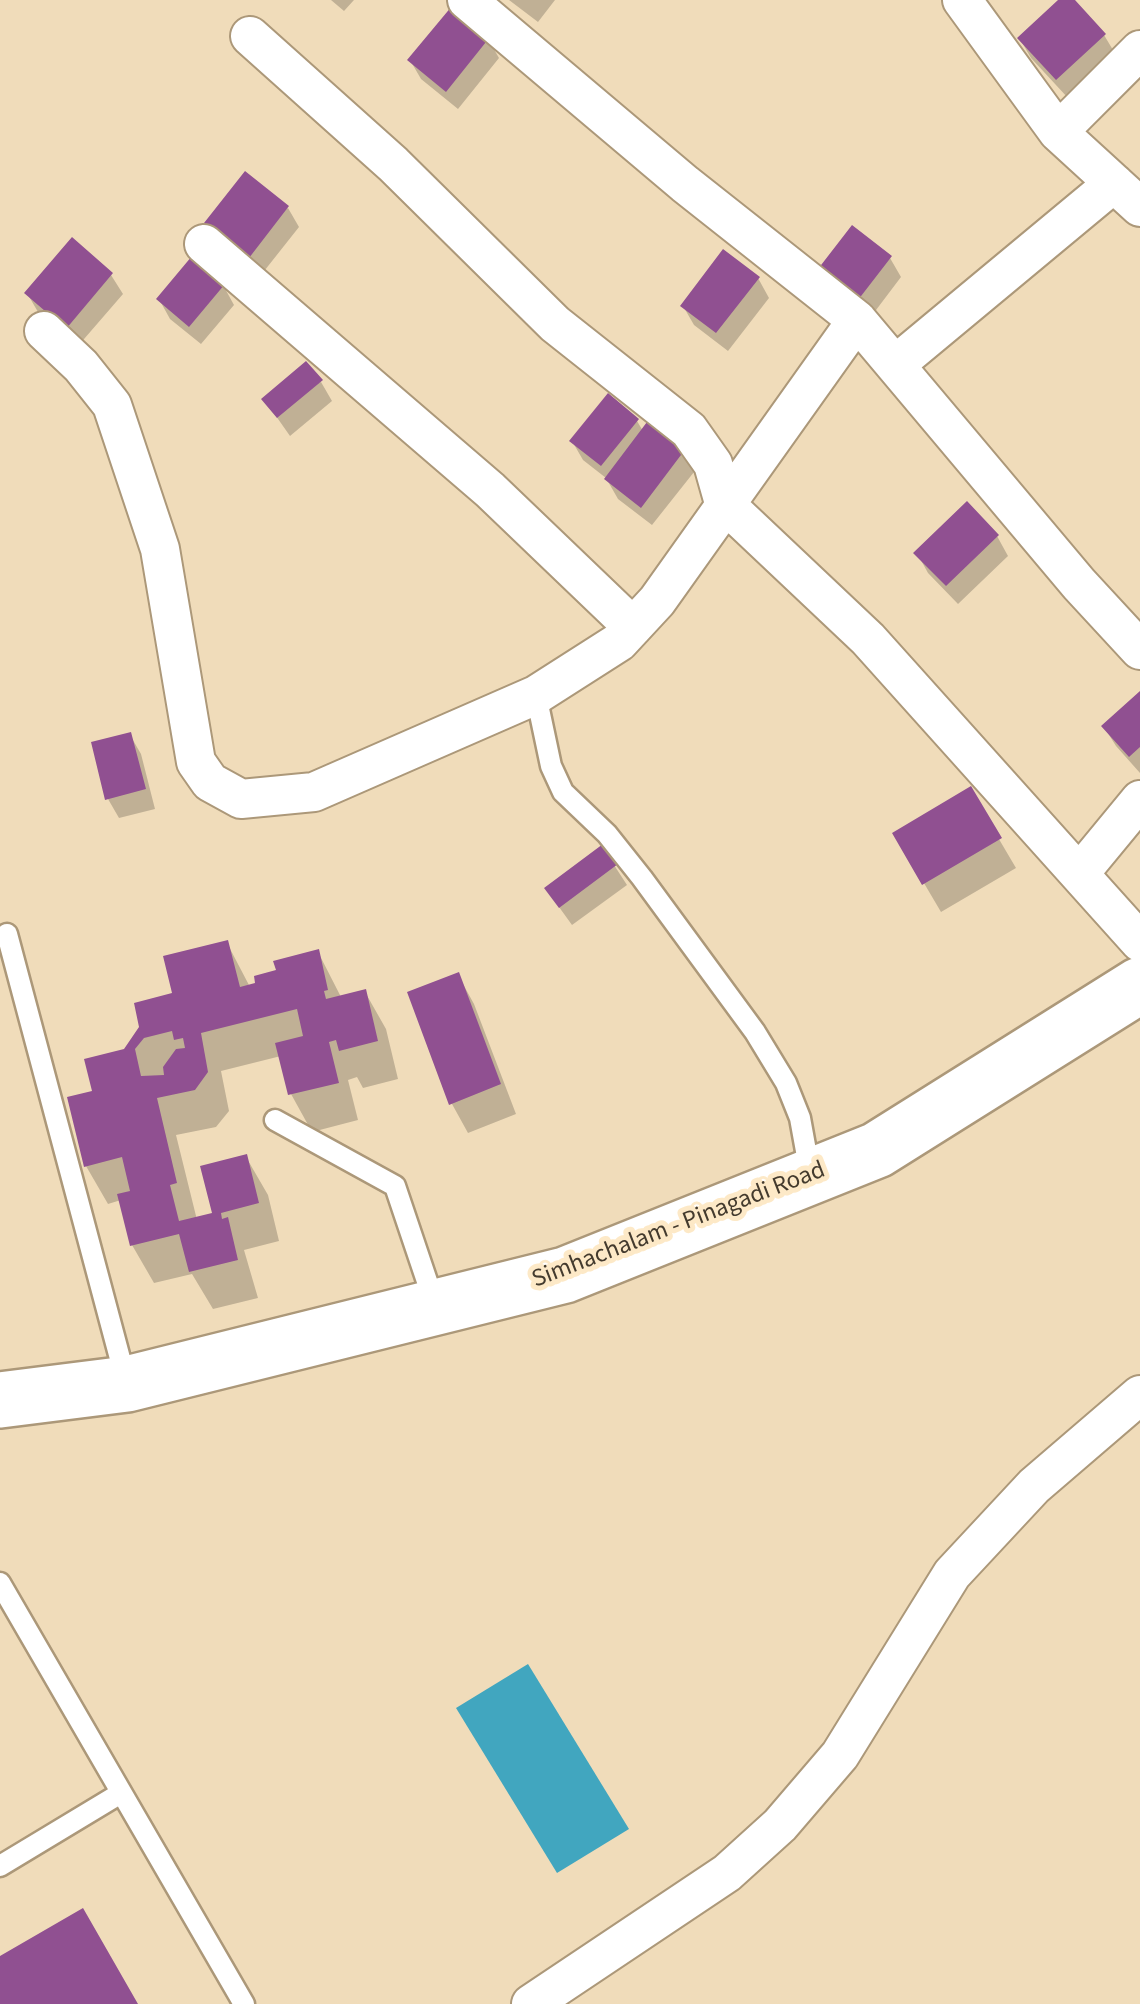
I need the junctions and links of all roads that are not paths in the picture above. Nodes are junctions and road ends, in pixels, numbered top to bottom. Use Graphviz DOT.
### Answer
graph roads {
  1 [pos="467,0"];
  2 [pos="962,0"];
  3 [pos="250,36"];
  4 [pos="1140,50"];
  5 [pos="1058,132"];
  6 [pos="1127,195"];
  7 [pos="204,244"];
  8 [pos="857,320"];
  9 [pos="44,330"];
  10 [pos="895,365"];
  11 [pos="724,503"];
  12 [pos="633,627"];
  13 [pos="1140,650"];
  14 [pos="536,695"];
  15 [pos="1140,800"];
  16 [pos="1079,874"];
  17 [pos="7,934"];
  18 [pos="1140,942"];
  19 [pos="1140,985"];
  20 [pos="275,1120"];
  21 [pos="811,1176"];
  22 [pos="436,1307"];
  23 [pos="127,1384"];
  24 [pos="1140,1395"];
  25 [pos="0,1400"];
  26 [pos="0,1583"];
  27 [pos="121,1793"];
  28 [pos="0,1866"];
  29 [pos="244,2004"];
  30 [pos="531,2004"];
  1 -- 8 [label="street"];
  2 -- 5 [label="street"];
  3 -- 11 [label="street"];
  4 -- 5 [label="street"];
  5 -- 6 [label="street"];
  6 -- 10 [label="street"];
  7 -- 12 [label="street"];
  8 -- 10 [label="street"];
  8 -- 11 [label="street"];
  9 -- 14 [label="street"];
  10 -- 13 [label="street"];
  11 -- 12 [label="street"];
  11 -- 16 [label="street"];
  12 -- 14 [label="street"];
  14 -- 21 [label="lane"];
  15 -- 16 [label="street"];
  16 -- 18 [label="street"];
  17 -- 23 [label="lane"];
  19 -- 21 [label="main road, Simhachalam - Pinagadi Road"];
  20 -- 22 [label="lane"];
  21 -- 22 [label="main road, Simhachalam - Pinagadi Road"];
  22 -- 23 [label="main road, Simhachalam - Pinagadi Road"];
  23 -- 25 [label="main road, Simhachalam - Pinagadi Road"];
  24 -- 30 [label="street"];
  26 -- 27 [label="lane"];
  27 -- 28 [label="lane"];
  27 -- 29 [label="lane"];
}
